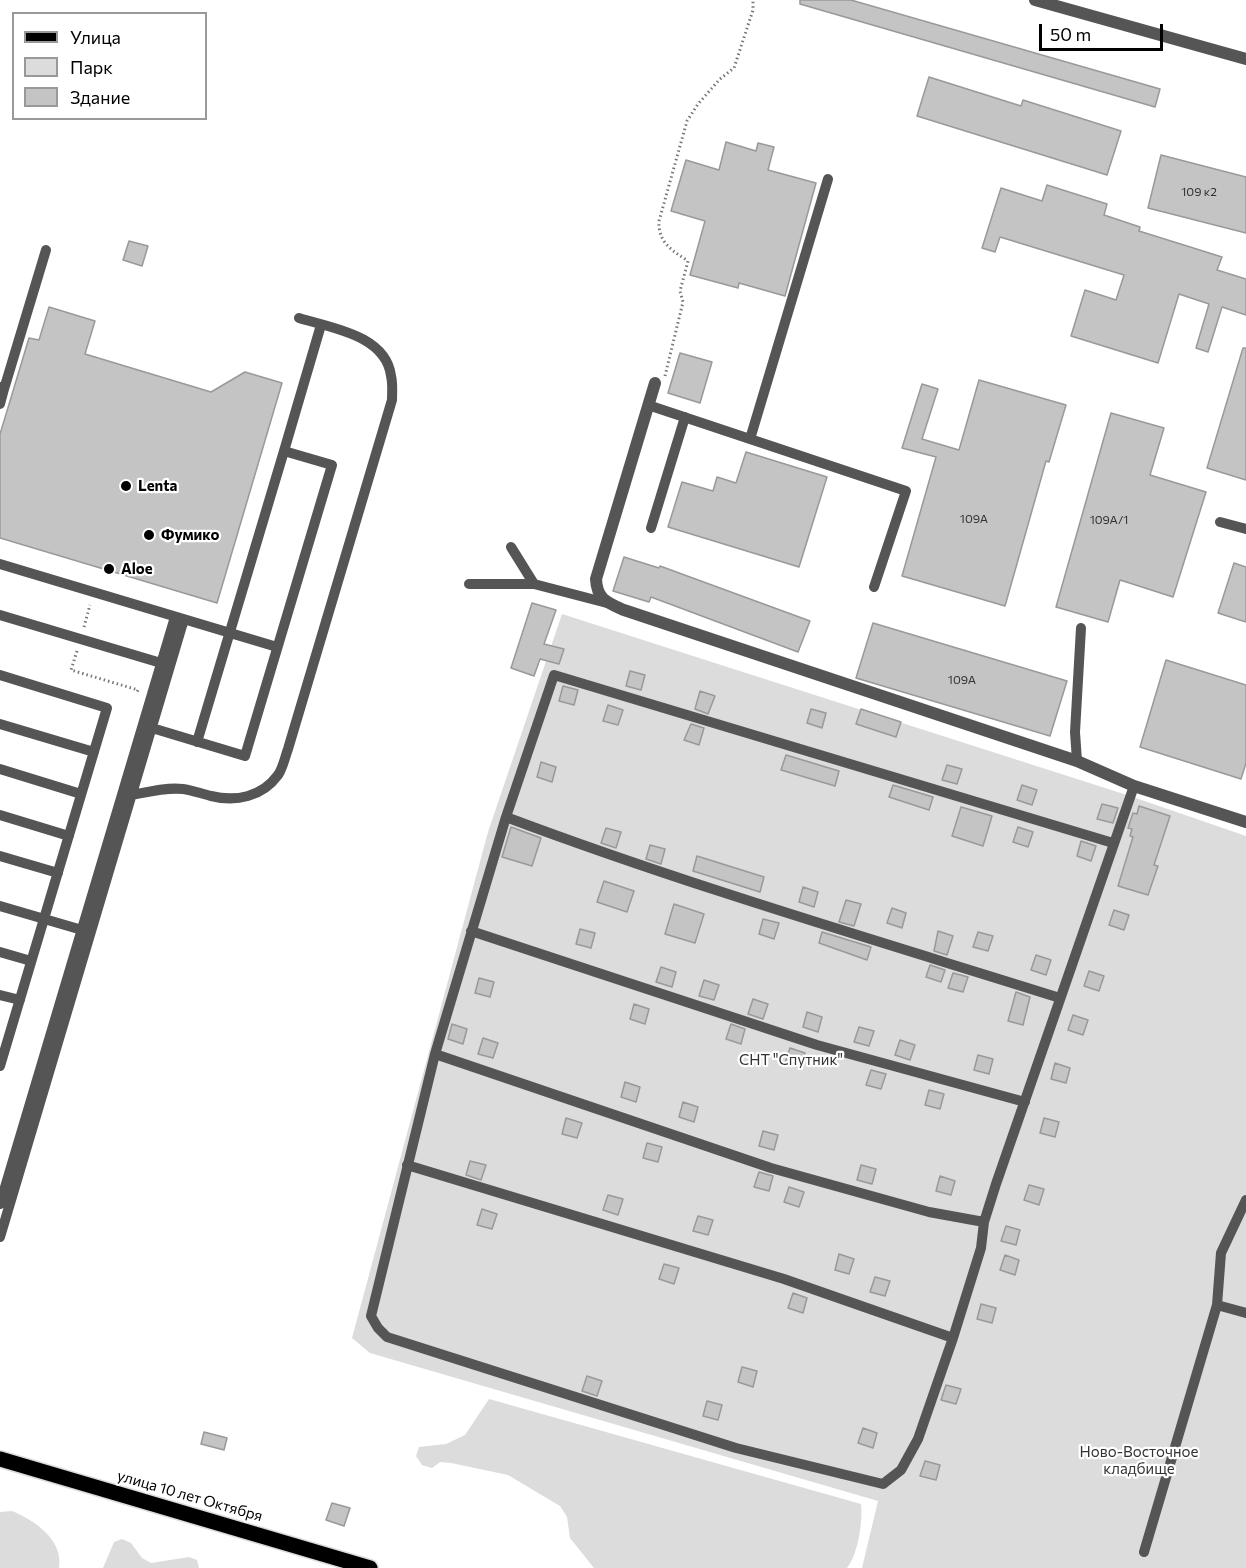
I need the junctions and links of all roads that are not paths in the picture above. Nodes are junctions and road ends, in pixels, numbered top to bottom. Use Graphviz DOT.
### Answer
graph roads {
  1 [pos="1035,0"];
  2 [pos="1246,59"];
  3 [pos="828,179"];
  4 [pos="46,250"];
  5 [pos="298,318"];
  6 [pos="321,325"];
  7 [pos="658,384"];
  8 [pos="2,388"];
  9 [pos="0,404"];
  10 [pos="648,405"];
  11 [pos="685,417"];
  12 [pos="750,439"];
  13 [pos="284,451"];
  14 [pos="1220,522"];
  15 [pos="651,528"];
  16 [pos="1246,529"];
  17 [pos="511,547"];
  18 [pos="0,564"];
  19 [pos="469,584"];
  20 [pos="534,584"];
  21 [pos="874,587"];
  22 [pos="607,603"];
  23 [pos="0,615"];
  24 [pos="180,618"];
  25 [pos="1081,628"];
  26 [pos="229,633"];
  27 [pos="277,647"];
  28 [pos="161,663"];
  29 [pos="0,675"];
  30 [pos="0,724"];
  31 [pos="152,729"];
  32 [pos="197,742"];
  33 [pos="94,752"];
  34 [pos="1077,761"];
  35 [pos="0,769"];
  36 [pos="1134,786"];
  37 [pos="81,794"];
  38 [pos="132,795"];
  39 [pos="0,815"];
  40 [pos="506,817"];
  41 [pos="1246,822"];
  42 [pos="69,836"];
  43 [pos="1113,843"];
  44 [pos="0,856"];
  45 [pos="58,873"];
  46 [pos="0,906"];
  47 [pos="44,919"];
  48 [pos="82,930"];
  49 [pos="471,931"];
  50 [pos="0,952"];
  51 [pos="31,962"];
  52 [pos="0,995"];
  53 [pos="1060,999"];
  54 [pos="20,1000"];
  55 [pos="4,1040"];
  56 [pos="435,1054"];
  57 [pos="0,1066"];
  58 [pos="1025,1102"];
  59 [pos="407,1165"];
  60 [pos="4,1177"];
  61 [pos="1246,1200"];
  62 [pos="0,1204"];
  63 [pos="984,1222"];
  64 [pos="0,1237"];
  65 [pos="1217,1305"];
  66 [pos="1246,1313"];
  67 [pos="953,1338"];
  68 [pos="0,1459"];
  69 [pos="1144,1552"];
  70 [pos="370,1568"];
  1 -- 2 [label="street"];
  3 -- 12 [label="lane"];
  4 -- 8 [label="lane"];
  5 -- 6 [label="lane"];
  6 -- 13 [label="lane"];
  6 -- 38 [label="lane"];
  7 -- 10 [label="street"];
  8 -- 9 [label="lane"];
  10 -- 11 [label="lane"];
  10 -- 22 [label="street"];
  11 -- 12 [label="lane"];
  11 -- 15 [label="lane"];
  12 -- 21 [label="lane"];
  13 -- 26 [label="lane"];
  13 -- 27 [label="lane"];
  14 -- 16 [label="lane"];
  17 -- 20 [label="lane"];
  18 -- 24 [label="lane"];
  19 -- 20 [label="lane"];
  20 -- 22 [label="lane"];
  22 -- 34 [label="street"];
  23 -- 28 [label="lane"];
  24 -- 26 [label="lane"];
  24 -- 28 [label="lane"];
  24 -- 31 [label="lane"];
  25 -- 34 [label="lane"];
  26 -- 27 [label="lane"];
  26 -- 32 [label="lane"];
  27 -- 32 [label="lane"];
  28 -- 48 [label="lane"];
  29 -- 33 [label="lane"];
  30 -- 33 [label="lane"];
  31 -- 32 [label="lane"];
  31 -- 38 [label="lane"];
  33 -- 37 [label="lane"];
  34 -- 36 [label="street"];
  35 -- 37 [label="lane"];
  36 -- 41 [label="street"];
  36 -- 43 [label="lane"];
  37 -- 42 [label="lane"];
  38 -- 64 [label="lane"];
  39 -- 42 [label="lane"];
  40 -- 43 [label="lane"];
  40 -- 49 [label="lane"];
  40 -- 53 [label="lane"];
  42 -- 45 [label="lane"];
  43 -- 53 [label="lane"];
  44 -- 45 [label="lane"];
  45 -- 47 [label="lane"];
  46 -- 47 [label="lane"];
  47 -- 48 [label="lane"];
  47 -- 51 [label="lane"];
  48 -- 60 [label="lane"];
  49 -- 56 [label="lane"];
  49 -- 58 [label="lane"];
  50 -- 51 [label="lane"];
  51 -- 54 [label="lane"];
  52 -- 54 [label="lane"];
  53 -- 58 [label="lane"];
  54 -- 55 [label="lane"];
  55 -- 57 [label="lane"];
  56 -- 59 [label="lane"];
  56 -- 63 [label="lane"];
  58 -- 63 [label="lane"];
  59 -- 67 [label="lane"];
  59 -- 67 [label="lane"];
  60 -- 62 [label="lane"];
  61 -- 65 [label="lane"];
  63 -- 67 [label="lane"];
  65 -- 66 [label="lane"];
  65 -- 69 [label="lane"];
  68 -- 70 [label="main road, улица 10 лет Октября"];
}
